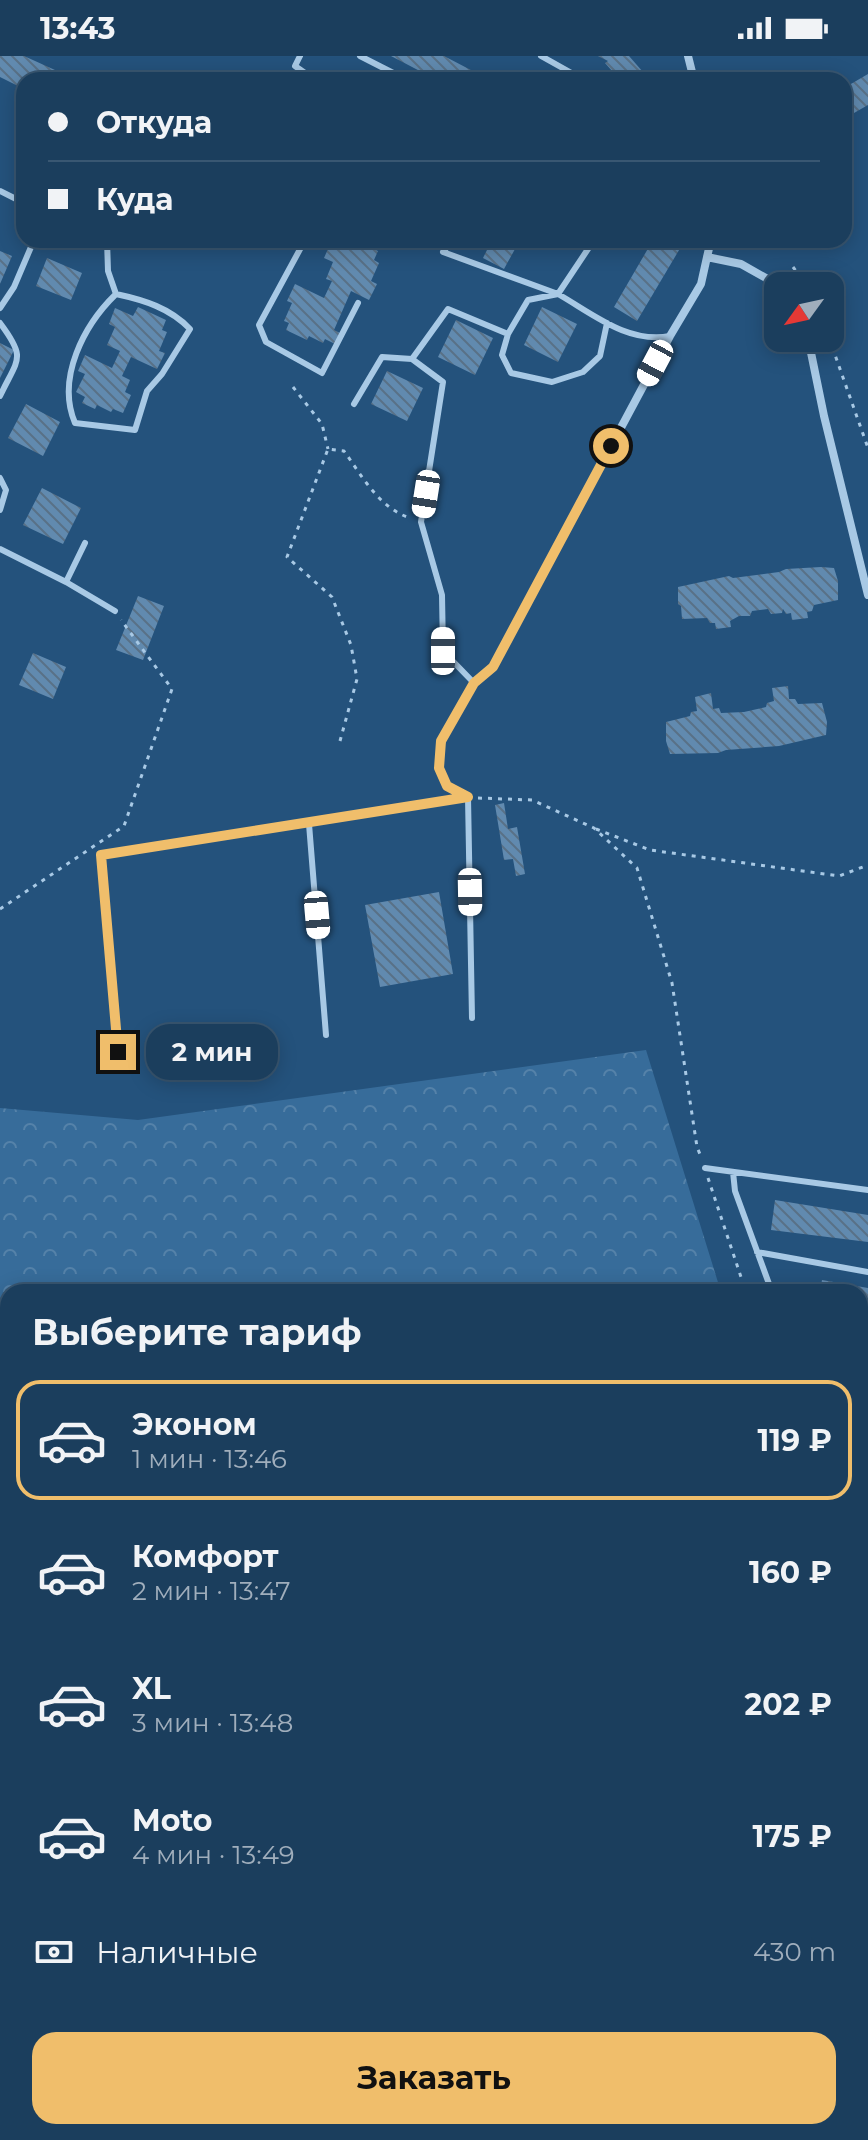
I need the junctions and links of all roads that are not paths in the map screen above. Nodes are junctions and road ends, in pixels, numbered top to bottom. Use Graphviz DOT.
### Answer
graph roads {
  1 [pos="300,56"];
  2 [pos="360,56"];
  3 [pos="541,56"];
  4 [pos="304,72"];
  5 [pos="391,72"];
  6 [pos="570,72"];
  7 [pos="31,248"];
  8 [pos="107,248"];
  9 [pos="301,248"];
  10 [pos="446,248"];
  11 [pos="589,248"];
  12 [pos="709,248"];
  13 [pos="707,257"];
  14 [pos="764,277"];
  15 [pos="116,294"];
  16 [pos="558,294"];
  17 [pos="358,303"];
  18 [pos="0,308"];
  19 [pos="0,323"];
  20 [pos="607,323"];
  21 [pos="508,334"];
  22 [pos="670,336"];
  23 [pos="811,352"];
  24 [pos="412,359"];
  25 [pos="0,396"];
  26 [pos="354,404"];
  27 [pos="0,478"];
  28 [pos="0,510"];
  29 [pos="85,543"];
  30 [pos="0,549"];
  31 [pos="66,582"];
  32 [pos="868,595"];
  33 [pos="115,611"];
  34 [pos="474,683"];
  35 [pos="468,797"];
  36 [pos="309,824"];
  37 [pos="472,1018"];
  38 [pos="326,1035"];
  39 [pos="118,1052"];
  40 [pos="705,1168"];
  41 [pos="733,1172"];
  42 [pos="868,1190"];
  43 [pos="757,1252"];
  44 [pos="868,1272"];
  45 [pos="769,1284"];
  1 -- 4 [label="lane"];
  2 -- 5 [label="lane"];
  3 -- 6 [label="lane"];
  7 -- 18 [label="lane"];
  8 -- 15 [label="lane"];
  9 -- 17 [label="lane"];
  10 -- 16 [label="lane"];
  11 -- 16 [label="lane"];
  12 -- 13 [label="street"];
  13 -- 14 [label="street"];
  13 -- 22 [label="street"];
  15 -- 15 [label="lane"];
  16 -- 20 [label="lane"];
  16 -- 21 [label="lane"];
  19 -- 25 [label="lane"];
  20 -- 21 [label="lane"];
  20 -- 22 [label="lane"];
  21 -- 24 [label="lane"];
  22 -- 34 [label="street"];
  23 -- 32 [label="street"];
  24 -- 26 [label="lane"];
  24 -- 34 [label="lane"];
  27 -- 28 [label="lane"];
  29 -- 31 [label="lane"];
  30 -- 31 [label="lane"];
  31 -- 33 [label="lane"];
  34 -- 35 [label="lane"];
  35 -- 36 [label="lane"];
  35 -- 37 [label="lane"];
  36 -- 38 [label="lane"];
  36 -- 39 [label="lane"];
  40 -- 41 [label="lane"];
  41 -- 42 [label="lane"];
  41 -- 43 [label="lane"];
  43 -- 44 [label="lane"];
  43 -- 45 [label="lane"];
}
